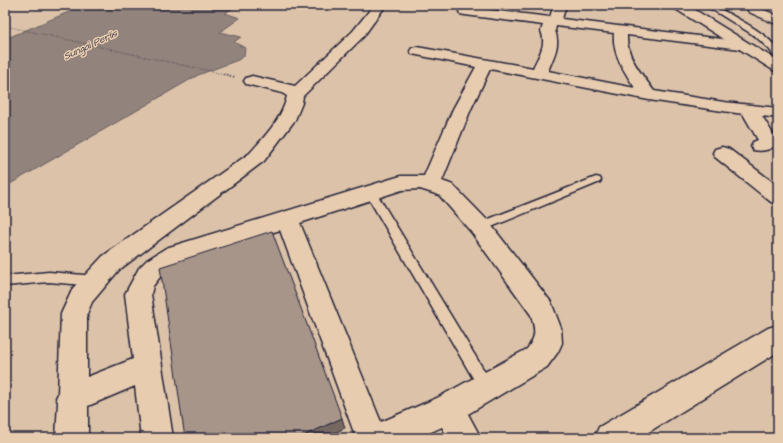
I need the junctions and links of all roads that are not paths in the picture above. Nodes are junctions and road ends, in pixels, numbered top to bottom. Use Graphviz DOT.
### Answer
graph roads {
  1 [pos="380,5"];
  2 [pos="560,5"];
  3 [pos="678,5"];
  4 [pos="708,5"];
  5 [pos="774,5"];
  6 [pos="749,7"];
  7 [pos="465,11"];
  8 [pos="778,21"];
  9 [pos="553,22"];
  10 [pos="621,30"];
  11 [pos="741,45"];
  12 [pos="417,51"];
  13 [pos="484,62"];
  14 [pos="778,62"];
  15 [pos="540,73"];
  16 [pos="252,81"];
  17 [pos="295,95"];
  18 [pos="648,95"];
  19 [pos="749,110"];
  20 [pos="778,113"];
  21 [pos="760,146"];
  22 [pos="722,153"];
  23 [pos="596,180"];
  24 [pos="431,184"];
  25 [pos="370,192"];
  26 [pos="778,197"];
  27 [pos="287,218"];
  28 [pos="480,227"];
  29 [pos="5,280"];
  30 [pos="95,281"];
  31 [pos="778,337"];
  32 [pos="147,367"];
  33 [pos="486,387"];
  34 [pos="71,398"];
  35 [pos="448,409"];
  36 [pos="72,438"];
  37 [pos="157,438"];
  38 [pos="372,438"];
  39 [pos="382,438"];
  40 [pos="465,438"];
  41 [pos="610,438"];
  1 -- 17 [label="street"];
  2 -- 9 [label="street"];
  3 -- 11 [label="street"];
  4 -- 14 [label="lane"];
  5 -- 6 [label="street"];
  6 -- 8 [label="street"];
  7 -- 9 [label="street"];
  9 -- 10 [label="street"];
  9 -- 15 [label="street"];
  10 -- 11 [label="street"];
  10 -- 18 [label="street"];
  11 -- 14 [label="street"];
  12 -- 13 [label="street"];
  13 -- 15 [label="street"];
  13 -- 24 [label="street"];
  15 -- 18 [label="street"];
  16 -- 17 [label="street"];
  17 -- 30 [label="street"];
  18 -- 19 [label="street"];
  19 -- 20 [label="street"];
  19 -- 21 [label="street"];
  22 -- 26 [label="street"];
  23 -- 28 [label="lane"];
  24 -- 25 [label="street"];
  24 -- 28 [label="street"];
  25 -- 27 [label="street"];
  25 -- 33 [label="lane"];
  27 -- 32 [label="street"];
  27 -- 38 [label="street"];
  28 -- 33 [label="street"];
  29 -- 30 [label="lane"];
  30 -- 34 [label="street"];
  31 -- 41 [label="street"];
  32 -- 34 [label="street"];
  32 -- 37 [label="street"];
  33 -- 35 [label="street"];
  34 -- 36 [label="street"];
  35 -- 39 [label="street"];
  35 -- 40 [label="street"];
}
